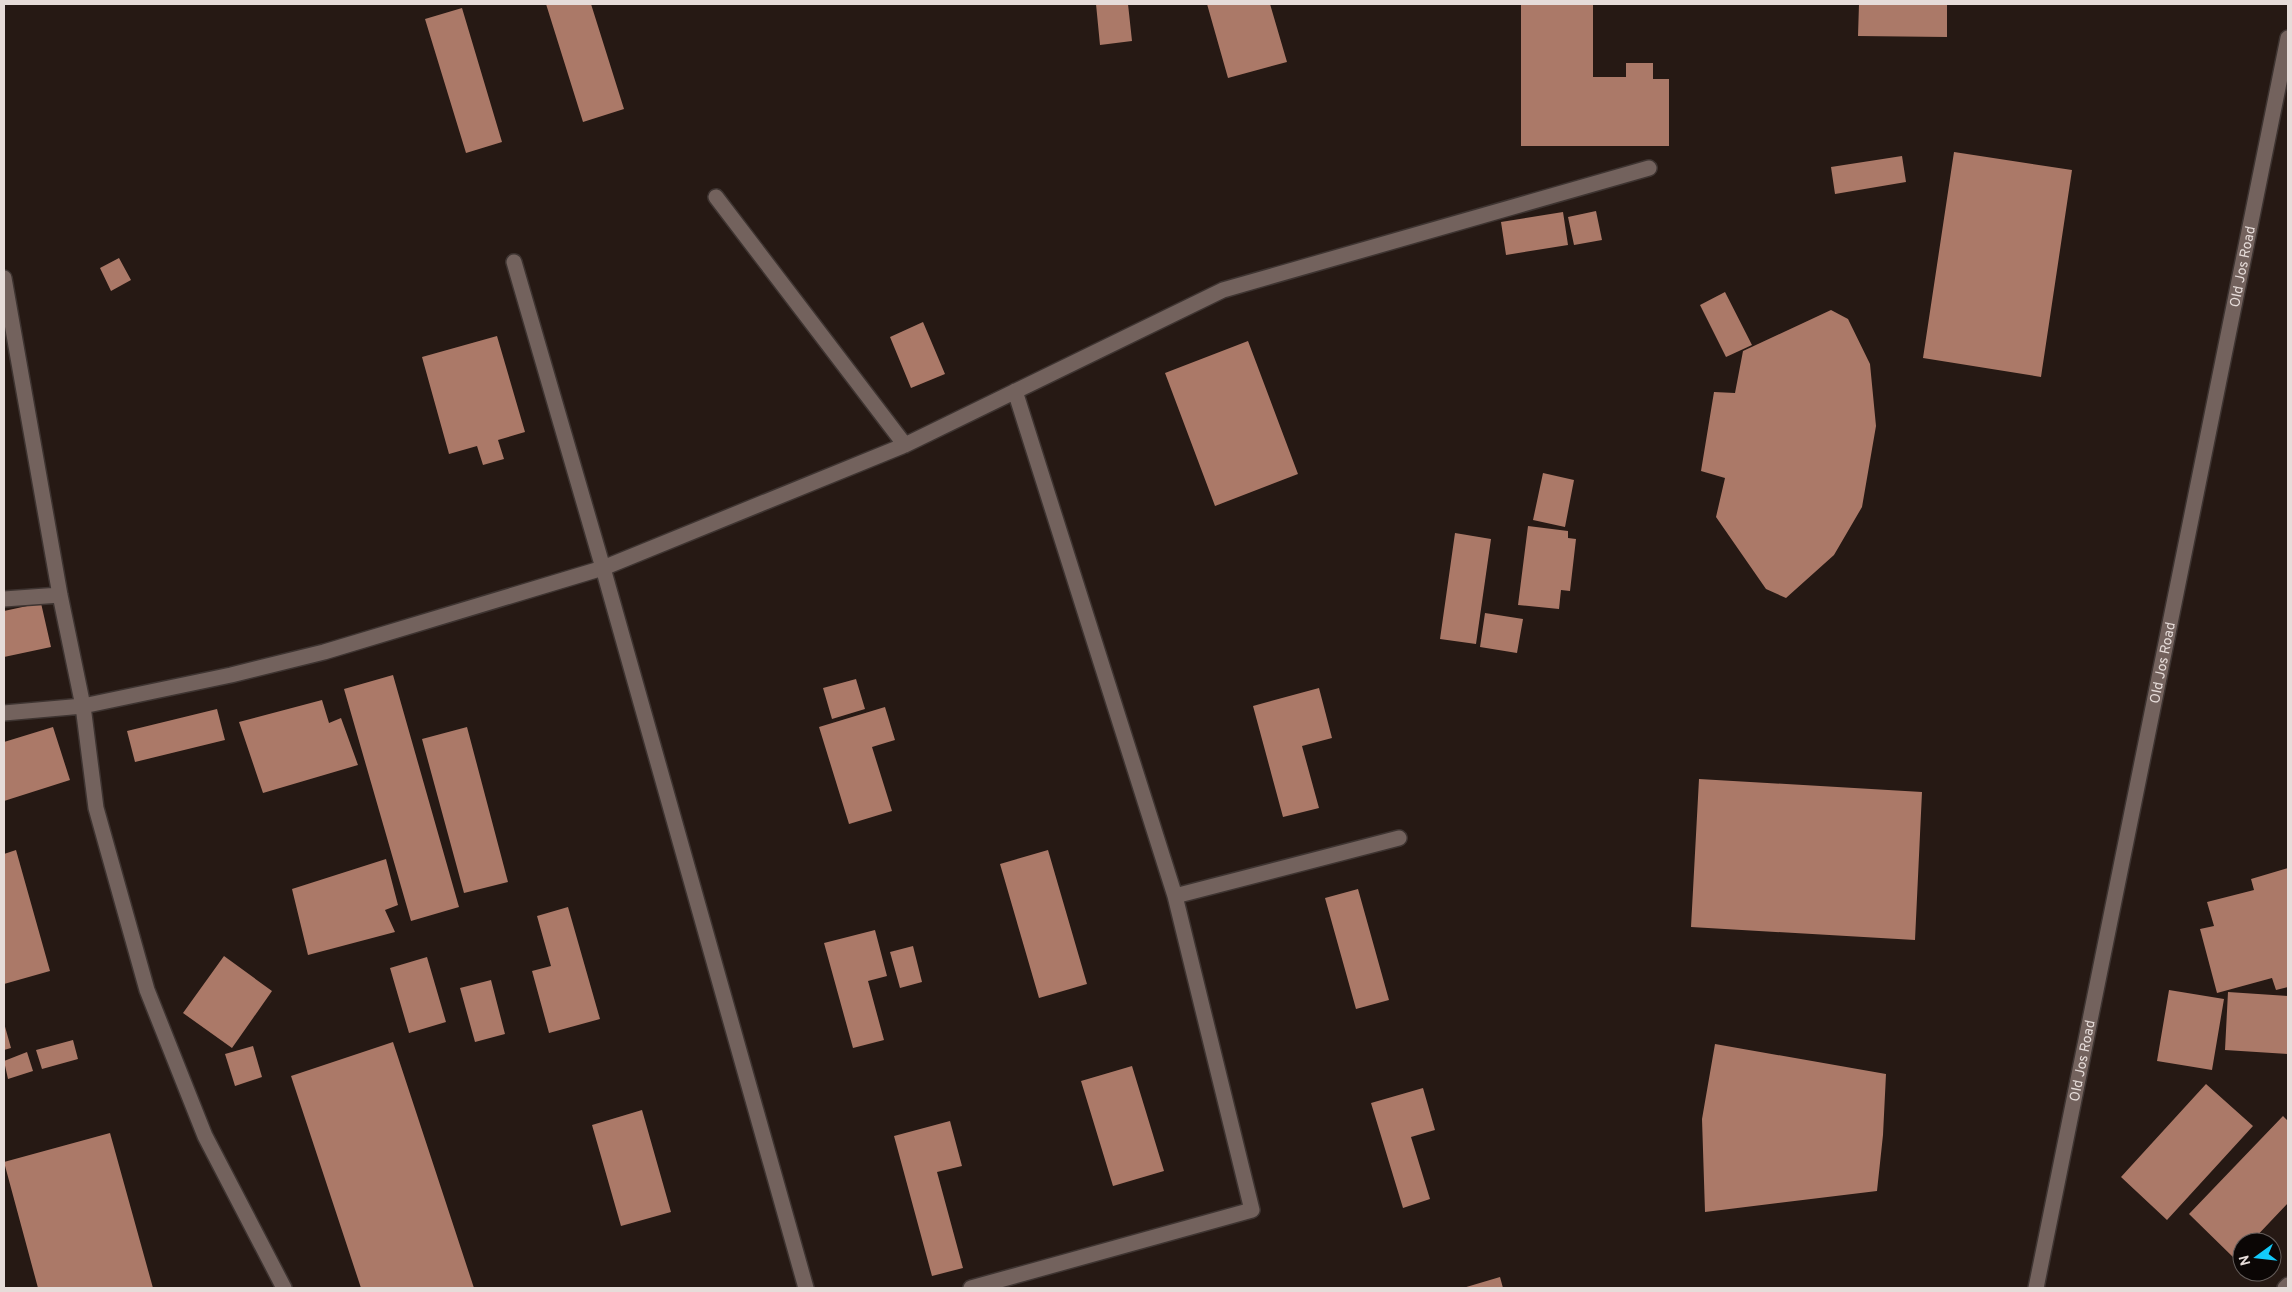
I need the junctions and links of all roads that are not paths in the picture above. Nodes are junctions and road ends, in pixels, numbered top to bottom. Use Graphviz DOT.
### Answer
graph roads {
  1 [pos="2288,38"];
  2 [pos="1649,168"];
  3 [pos="716,197"];
  4 [pos="514,262"];
  5 [pos="4,278"];
  6 [pos="1014,391"];
  7 [pos="906,445"];
  8 [pos="603,568"];
  9 [pos="60,595"];
  10 [pos="4,599"];
  11 [pos="83,706"];
  12 [pos="4,713"];
  13 [pos="1399,838"];
  14 [pos="1175,896"];
  15 [pos="2288,1285"];
  16 [pos="284,1288"];
  17 [pos="806,1288"];
  18 [pos="971,1288"];
  19 [pos="2036,1288"];
  20 [pos="2285,1288"];
  1 -- 19 [label="street, Old Jos Road"];
  2 -- 6 [label="street"];
  3 -- 7 [label="street"];
  4 -- 8 [label="street"];
  5 -- 9 [label="street"];
  6 -- 7 [label="street"];
  6 -- 14 [label="street"];
  7 -- 8 [label="street"];
  8 -- 11 [label="street"];
  8 -- 17 [label="street"];
  9 -- 10 [label="street"];
  9 -- 11 [label="street"];
  11 -- 12 [label="street"];
  11 -- 16 [label="street"];
  13 -- 14 [label="street"];
  14 -- 18 [label="street"];
  15 -- 20 [label="street"];
}
